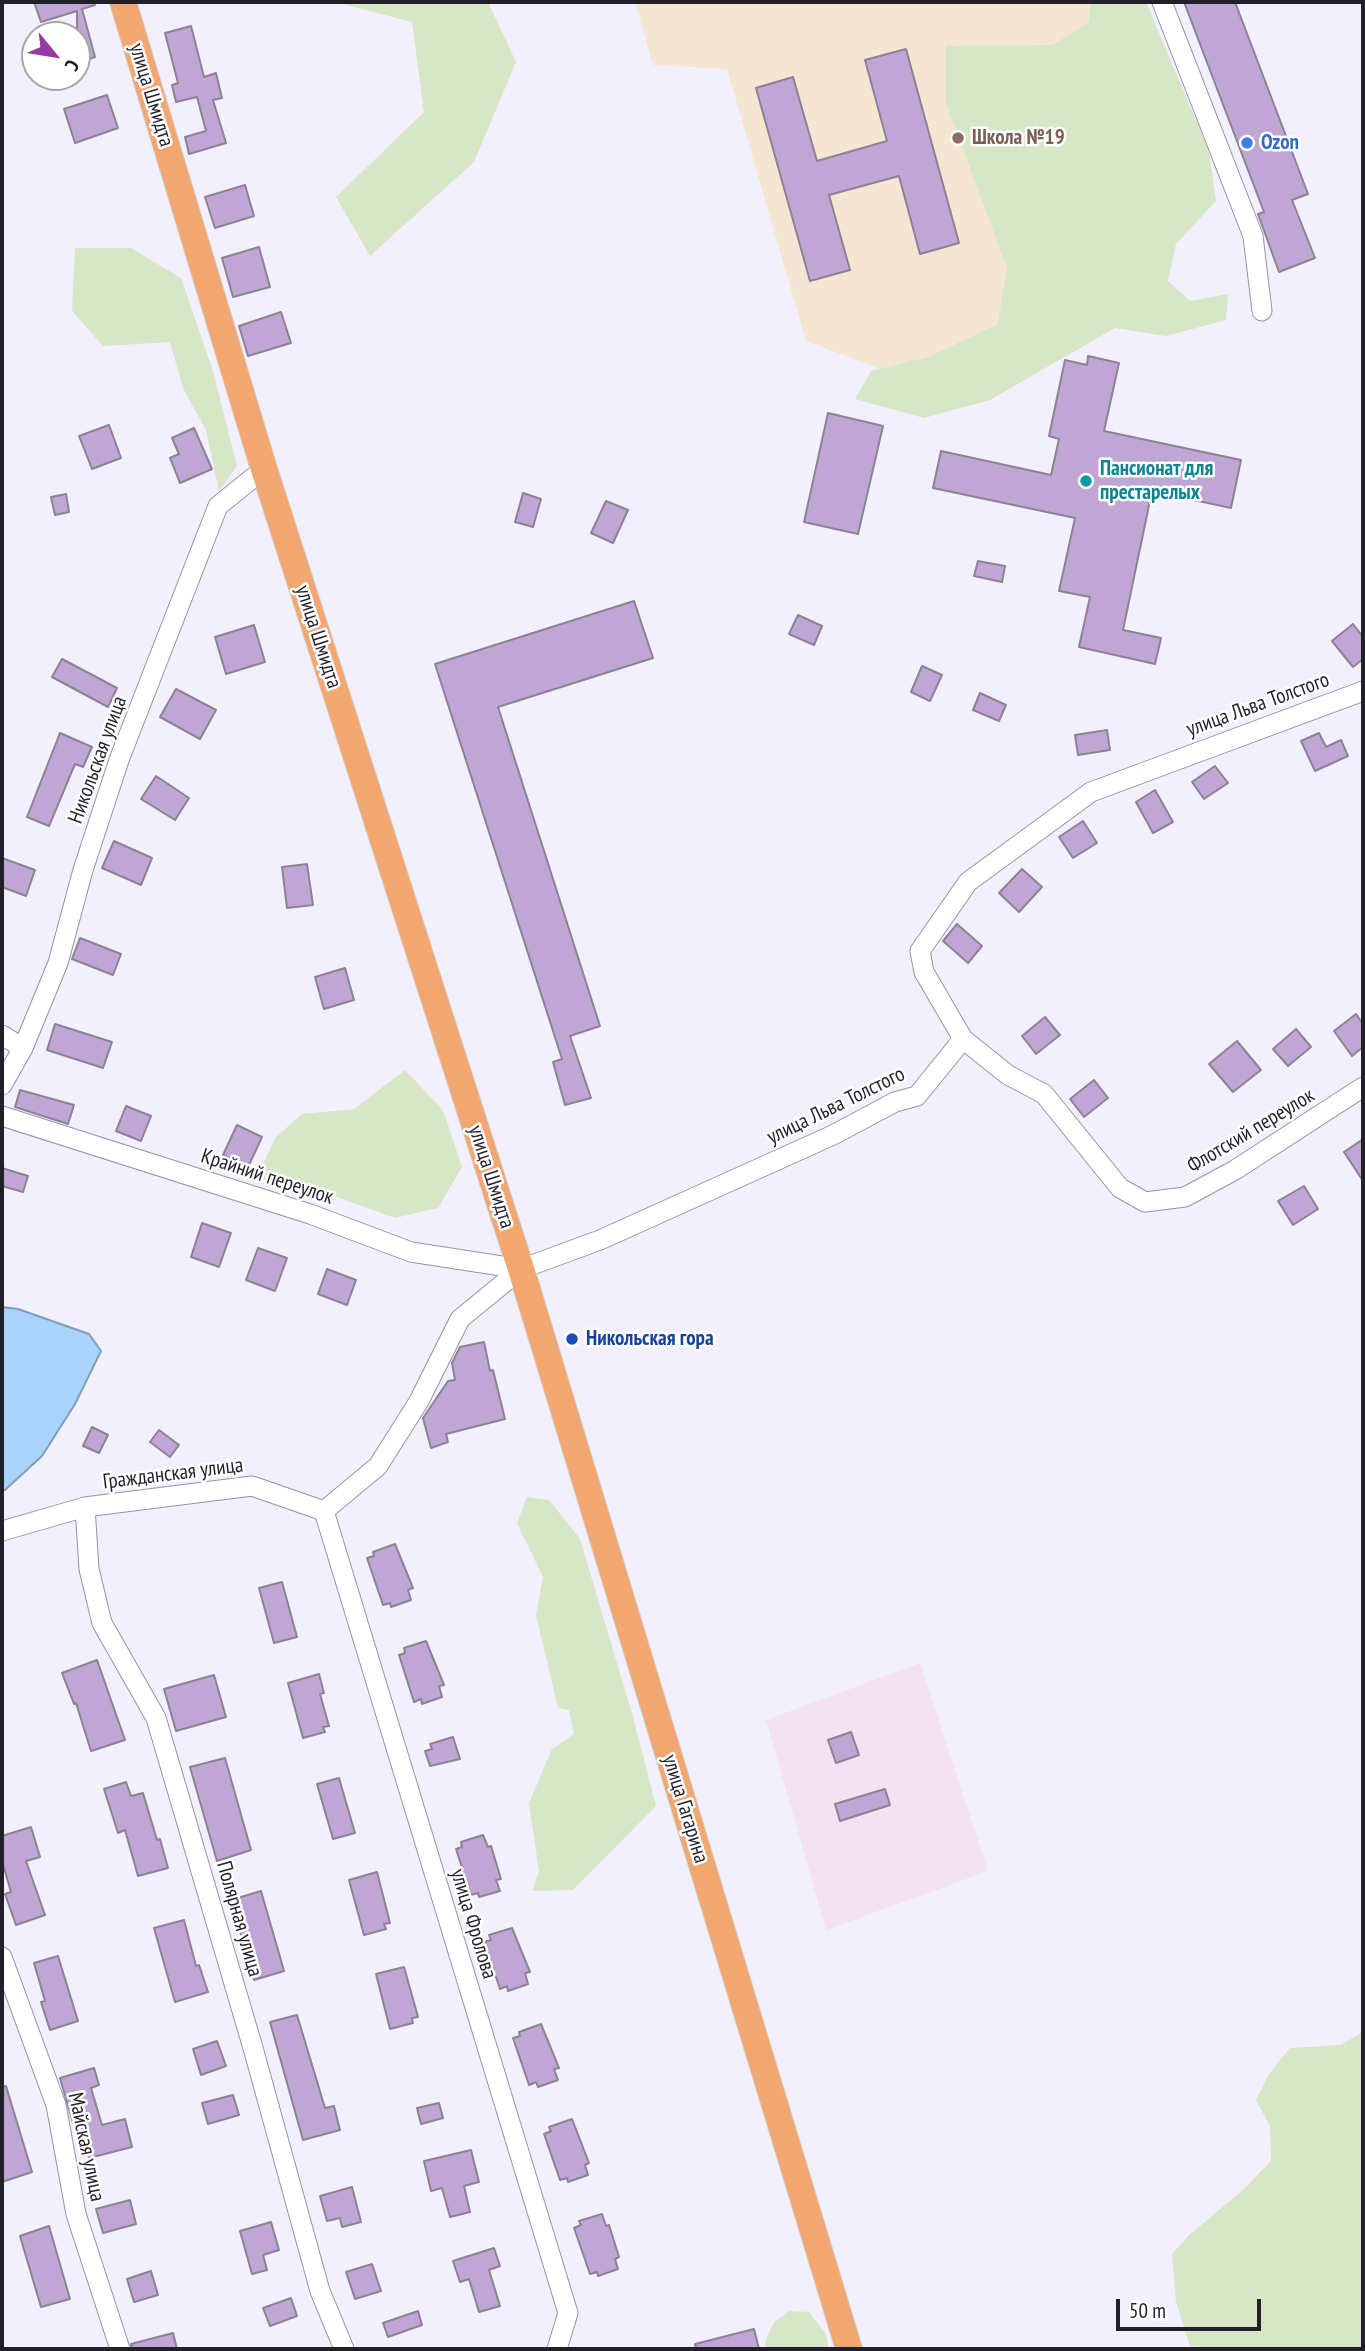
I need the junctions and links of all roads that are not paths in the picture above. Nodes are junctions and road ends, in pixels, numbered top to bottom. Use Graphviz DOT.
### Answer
graph roads {
  1 [pos="123,2"];
  2 [pos="1162,2"];
  3 [pos="1262,311"];
  4 [pos="264,469"];
  5 [pos="1363,691"];
  6 [pos="2,1035"];
  7 [pos="963,1039"];
  8 [pos="23,1048"];
  9 [pos="2,1085"];
  10 [pos="1363,1087"];
  11 [pos="2,1116"];
  12 [pos="521,1269"];
  13 [pos="85,1507"];
  14 [pos="324,1511"];
  15 [pos="2,1531"];
  16 [pos="2,1956"];
  17 [pos="120,2349"];
  18 [pos="344,2349"];
  19 [pos="557,2349"];
  20 [pos="849,2349"];
  1 -- 4 [label="main road, улица Шмидта"];
  2 -- 3 [label="street"];
  4 -- 8 [label="street, Никольская улица"];
  4 -- 12 [label="main road, улица Шмидта"];
  5 -- 7 [label="street, улица Льва Толстого"];
  6 -- 8 [label="street"];
  7 -- 10 [label="street, Флотский переулок"];
  7 -- 12 [label="street, улица Льва Толстого"];
  8 -- 9 [label="street, Никольская улица"];
  11 -- 12 [label="street, Крайний переулок"];
  12 -- 14 [label="street"];
  12 -- 20 [label="main road, улица Гагарина"];
  13 -- 14 [label="street, Гражданская улица"];
  13 -- 15 [label="street, Гражданская улица"];
  13 -- 18 [label="street, Полярная улица"];
  14 -- 19 [label="street, улица Фролова"];
  16 -- 17 [label="street, Майская улица"];
}
